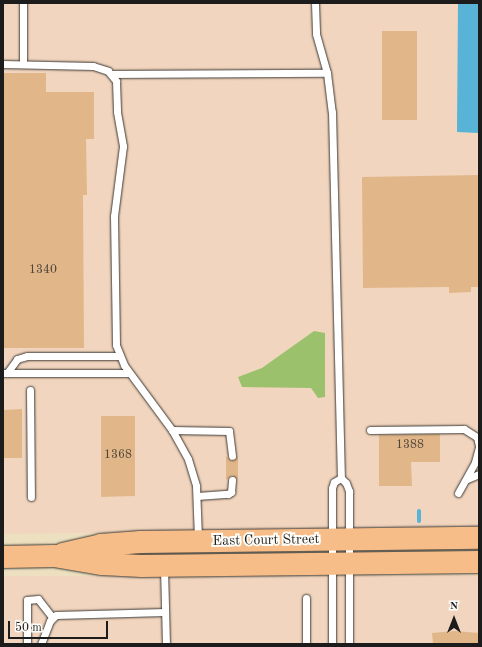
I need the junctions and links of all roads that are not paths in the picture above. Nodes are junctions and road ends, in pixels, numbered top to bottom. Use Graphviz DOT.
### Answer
graph roads {
  1 [pos="23,3"];
  2 [pos="315,3"];
  3 [pos="3,64"];
  4 [pos="23,64"];
  5 [pos="327,73"];
  6 [pos="112,74"];
  7 [pos="119,356"];
  8 [pos="129,373"];
  9 [pos="5,374"];
  10 [pos="30,390"];
  11 [pos="172,430"];
  12 [pos="370,430"];
  13 [pos="479,440"];
  14 [pos="479,446"];
  15 [pos="232,456"];
  16 [pos="479,474"];
  17 [pos="341,478"];
  18 [pos="467,479"];
  19 [pos="232,480"];
  20 [pos="458,492"];
  21 [pos="197,496"];
  22 [pos="31,497"];
  23 [pos="479,538"];
  24 [pos="340,539"];
  25 [pos="198,540"];
  26 [pos="54,556"];
  27 [pos="3,557"];
  28 [pos="340,562"];
  29 [pos="479,562"];
  30 [pos="164,565"];
  31 [pos="306,598"];
  32 [pos="165,612"];
  33 [pos="52,617"];
  34 [pos="27,644"];
  35 [pos="41,644"];
  36 [pos="166,644"];
  37 [pos="306,644"];
  38 [pos="332,644"];
  39 [pos="349,644"];
  1 -- 4 [label="lane"];
  2 -- 5 [label="lane"];
  3 -- 4 [label="lane"];
  4 -- 6 [label="lane"];
  5 -- 6 [label="lane"];
  5 -- 17 [label="lane"];
  6 -- 7 [label="lane"];
  7 -- 8 [label="lane"];
  7 -- 9 [label="lane"];
  8 -- 9 [label="lane"];
  8 -- 11 [label="lane"];
  10 -- 22 [label="lane"];
  11 -- 15 [label="lane"];
  11 -- 21 [label="lane"];
  12 -- 13 [label="lane"];
  13 -- 14 [label="lane"];
  14 -- 18 [label="lane"];
  16 -- 18 [label="lane"];
  17 -- 24 [label="lane"];
  17 -- 24 [label="lane"];
  18 -- 20 [label="lane"];
  19 -- 21 [label="lane"];
  21 -- 25 [label="lane"];
  23 -- 24 [label="main road, East Court Street"];
  24 -- 25 [label="main road, East Court Street"];
  24 -- 28 [label="lane"];
  24 -- 28 [label="lane"];
  25 -- 26 [label="main road, East Court Street"];
  26 -- 27 [label="main road, East Court Street"];
  26 -- 30 [label="main road, East Court Street"];
  28 -- 29 [label="main road, East Court Street"];
  28 -- 30 [label="main road, East Court Street"];
  28 -- 38 [label="lane"];
  28 -- 39 [label="lane"];
  30 -- 32 [label="lane"];
  31 -- 37 [label="lane"];
  32 -- 33 [label="lane"];
  32 -- 36 [label="lane"];
  33 -- 34 [label="lane"];
  33 -- 35 [label="lane"];
}
